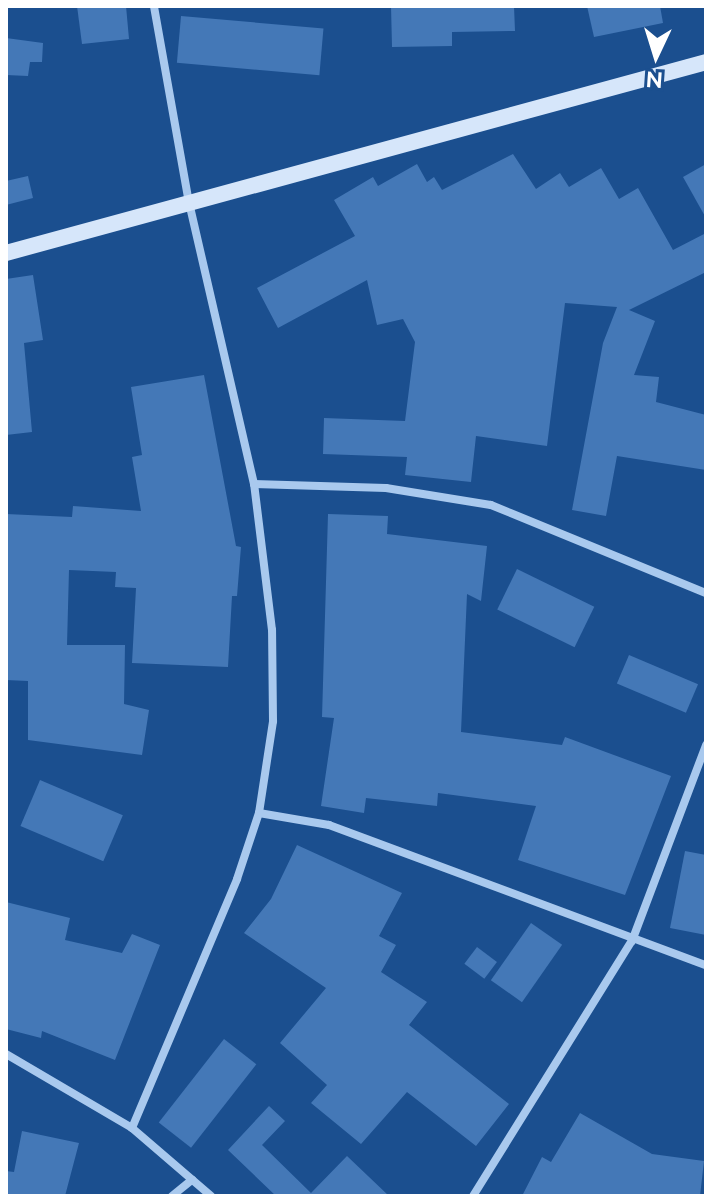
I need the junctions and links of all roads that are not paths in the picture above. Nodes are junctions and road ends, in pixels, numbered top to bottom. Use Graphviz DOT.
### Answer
graph roads {
  1 [pos="154,6"];
  2 [pos="706,62"];
  3 [pos="189,203"];
  4 [pos="6,253"];
  5 [pos="254,484"];
  6 [pos="706,593"];
  7 [pos="706,745"];
  8 [pos="259,813"];
  9 [pos="632,941"];
  10 [pos="706,965"];
  11 [pos="6,1054"];
  12 [pos="132,1128"];
  13 [pos="192,1180"];
  14 [pos="172,1196"];
  15 [pos="211,1196"];
  16 [pos="473,1196"];
  1 -- 3 [label="street"];
  2 -- 3 [label="street"];
  3 -- 4 [label="street"];
  3 -- 5 [label="street"];
  5 -- 6 [label="street"];
  5 -- 8 [label="street"];
  7 -- 9 [label="street"];
  8 -- 9 [label="street"];
  8 -- 12 [label="street"];
  9 -- 10 [label="street"];
  9 -- 16 [label="street"];
  11 -- 12 [label="street"];
  12 -- 13 [label="street"];
  13 -- 14 [label="street"];
  13 -- 15 [label="street"];
}
